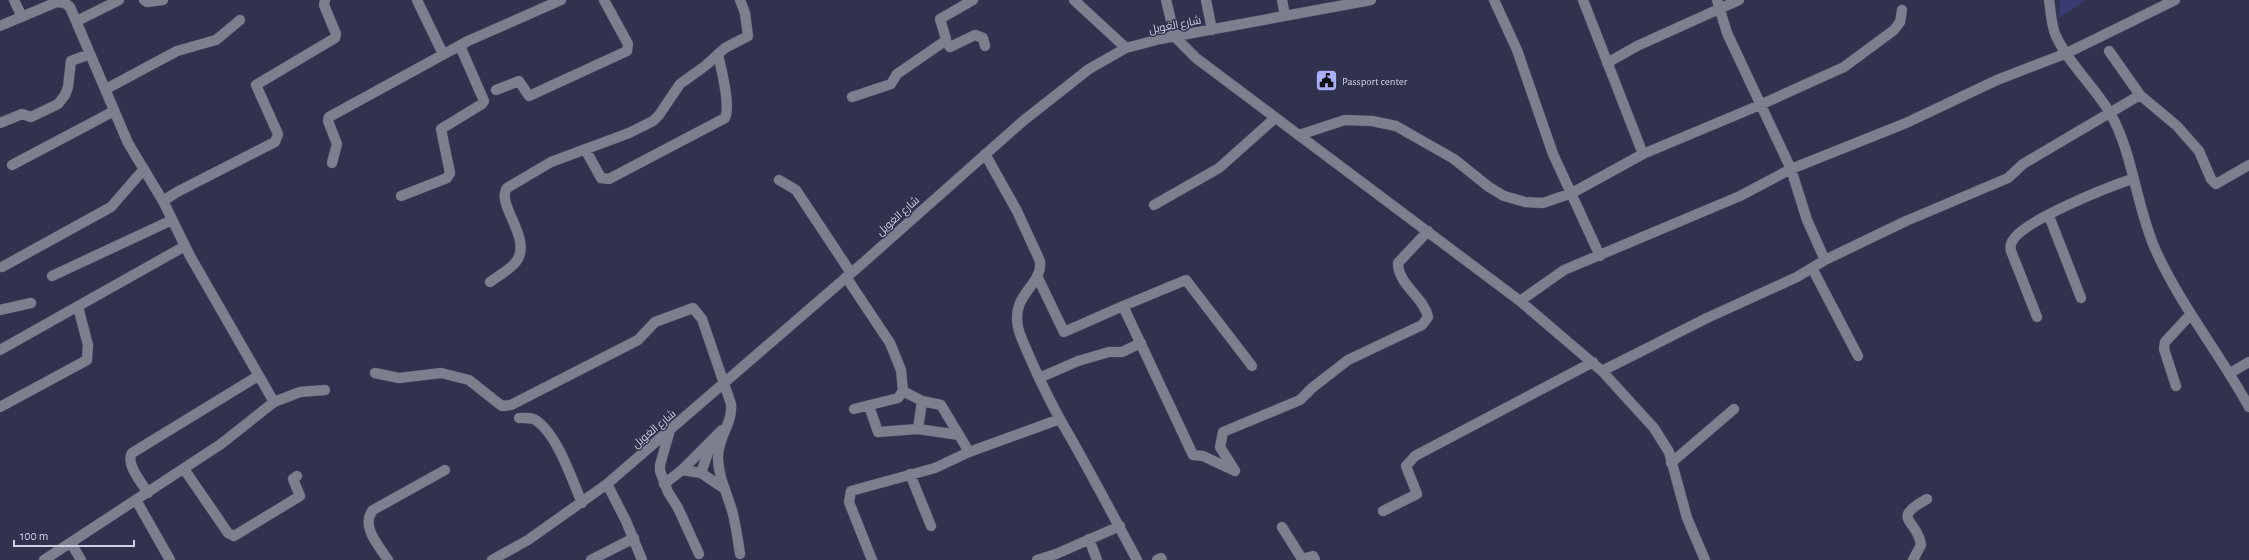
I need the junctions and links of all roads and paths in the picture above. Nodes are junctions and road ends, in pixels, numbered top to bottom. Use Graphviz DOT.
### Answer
graph roads {
  1 [pos="14,0"];
  2 [pos="119,0"];
  3 [pos="144,0"];
  4 [pos="163,0"];
  5 [pos="325,0"];
  6 [pos="417,0"];
  7 [pos="561,0"];
  8 [pos="604,0"];
  9 [pos="752,0"];
  10 [pos="973,0"];
  11 [pos="1074,0"];
  12 [pos="1166,0"];
  13 [pos="1206,0"];
  14 [pos="1282,0"];
  15 [pos="1372,0"];
  16 [pos="1494,0"];
  17 [pos="1583,0"];
  18 [pos="1739,0"];
  19 [pos="2049,0"];
  20 [pos="2175,0"];
  21 [pos="741,3"];
  22 [pos="1719,5"];
  23 [pos="1902,10"];
  24 [pos="1285,16"];
  25 [pos="22,17"];
  26 [pos="240,20"];
  27 [pos="77,22"];
  28 [pos="0,26"];
  29 [pos="1212,30"];
  30 [pos="1175,37"];
  31 [pos="945,41"];
  32 [pos="460,46"];
  33 [pos="985,46"];
  34 [pos="1126,48"];
  35 [pos="2110,51"];
  36 [pos="2067,53"];
  37 [pos="90,54"];
  38 [pos="443,54"];
  39 [pos="718,54"];
  40 [pos="1607,64"];
  41 [pos="106,89"];
  42 [pos="496,90"];
  43 [pos="2140,95"];
  44 [pos="852,97"];
  45 [pos="1760,105"];
  46 [pos="114,111"];
  47 [pos="2110,113"];
  48 [pos="1275,118"];
  49 [pos="0,123"];
  50 [pos="1299,135"];
  51 [pos="585,149"];
  52 [pos="985,154"];
  53 [pos="1643,154"];
  54 [pos="332,163"];
  55 [pos="12,165"];
  56 [pos="2249,165"];
  57 [pos="144,169"];
  58 [pos="1791,169"];
  59 [pos="2132,179"];
  60 [pos="779,180"];
  61 [pos="1572,194"];
  62 [pos="401,196"];
  63 [pos="163,201"];
  64 [pos="1154,205"];
  65 [pos="2049,216"];
  66 [pos="172,220"];
  67 [pos="1428,231"];
  68 [pos="185,246"];
  69 [pos="1600,256"];
  70 [pos="1825,260"];
  71 [pos="2,267"];
  72 [pos="1812,268"];
  73 [pos="849,275"];
  74 [pos="52,276"];
  75 [pos="1038,276"];
  76 [pos="490,282"];
  77 [pos="2081,298"];
  78 [pos="1520,301"];
  79 [pos="31,303"];
  80 [pos="1123,306"];
  81 [pos="78,307"];
  82 [pos="0,310"];
  83 [pos="2191,314"];
  84 [pos="2037,317"];
  85 [pos="1140,343"];
  86 [pos="0,350"];
  87 [pos="1858,356"];
  88 [pos="1593,362"];
  89 [pos="2249,362"];
  90 [pos="1252,366"];
  91 [pos="1602,371"];
  92 [pos="375,373"];
  93 [pos="2230,373"];
  94 [pos="258,376"];
  95 [pos="1038,378"];
  96 [pos="724,384"];
  97 [pos="2176,386"];
  98 [pos="325,390"];
  99 [pos="903,391"];
  100 [pos="922,401"];
  101 [pos="274,402"];
  102 [pos="869,406"];
  103 [pos="0,407"];
  104 [pos="2249,407"];
  105 [pos="854,409"];
  106 [pos="1734,409"];
  107 [pos="519,418"];
  108 [pos="1060,419"];
  109 [pos="727,426"];
  110 [pos="918,429"];
  111 [pos="670,430"];
  112 [pos="959,434"];
  113 [pos="712,439"];
  114 [pos="969,452"];
  115 [pos="1671,463"];
  116 [pos="184,469"];
  117 [pos="445,470"];
  118 [pos="682,470"];
  119 [pos="701,473"];
  120 [pos="910,474"];
  121 [pos="297,476"];
  122 [pos="607,484"];
  123 [pos="664,484"];
  124 [pos="725,489"];
  125 [pos="148,493"];
  126 [pos="1927,499"];
  127 [pos="136,500"];
  128 [pos="582,503"];
  129 [pos="1383,511"];
  130 [pos="931,526"];
  131 [pos="1120,526"];
  132 [pos="1282,526"];
  133 [pos="634,538"];
  134 [pos="1089,539"];
  135 [pos="71,543"];
  136 [pos="699,554"];
  137 [pos="740,554"];
  138 [pos="44,560"];
  139 [pos="81,560"];
  140 [pos="170,560"];
  141 [pos="388,560"];
  142 [pos="492,560"];
  143 [pos="591,560"];
  144 [pos="642,560"];
  145 [pos="872,560"];
  146 [pos="1037,560"];
  147 [pos="1097,560"];
  148 [pos="1137,560"];
  149 [pos="1158,560"];
  150 [pos="1162,560"];
  151 [pos="1315,560"];
  152 [pos="1705,560"];
  153 [pos="1913,560"];
  1 -- 25 [label="street"];
  2 -- 27 [label="street"];
  3 -- 4 [label="street"];
  5 -- 63 [label="street"];
  6 -- 38 [label="street"];
  7 -- 32 [label="street"];
  8 -- 42 [label="street"];
  9 -- 21 [label="street"];
  10 -- 31 [label="street"];
  11 -- 34 [label="street"];
  12 -- 30 [label="street"];
  13 -- 29 [label="street"];
  14 -- 24 [label="street"];
  15 -- 24 [label="street, شارع الغويل"];
  16 -- 61 [label="street"];
  17 -- 40 [label="street"];
  18 -- 22 [label="street"];
  19 -- 36 [label="street"];
  20 -- 36 [label="street"];
  21 -- 39 [label="street"];
  22 -- 40 [label="street"];
  22 -- 45 [label="street"];
  23 -- 45 [label="street"];
  24 -- 29 [label="street, شارع الغويل"];
  25 -- 27 [label="street"];
  25 -- 28 [label="street"];
  26 -- 41 [label="street"];
  27 -- 37 [label="street"];
  29 -- 30 [label="street, شارع الغويل"];
  30 -- 34 [label="street, شارع الغويل"];
  30 -- 48 [label="street"];
  31 -- 33 [label="street"];
  31 -- 44 [label="street"];
  32 -- 38 [label="street"];
  32 -- 62 [label="street"];
  34 -- 52 [label="street, شارع الغويل"];
  35 -- 43 [label="street"];
  36 -- 47 [label="street"];
  36 -- 58 [label="street"];
  37 -- 41 [label="street"];
  37 -- 49 [label="street"];
  38 -- 54 [label="street"];
  39 -- 51 [label="street"];
  39 -- 51 [label="street"];
  40 -- 53 [label="street"];
  41 -- 46 [label="street"];
  43 -- 47 [label="street"];
  43 -- 56 [label="street"];
  45 -- 53 [label="street"];
  45 -- 58 [label="street"];
  46 -- 55 [label="street"];
  46 -- 57 [label="street"];
  47 -- 59 [label="street"];
  47 -- 70 [label="street"];
  48 -- 50 [label="street"];
  48 -- 64 [label="street"];
  50 -- 61 [label="street"];
  50 -- 67 [label="street"];
  51 -- 76 [label="street"];
  52 -- 73 [label="street, شارع الغويل"];
  52 -- 75 [label="street"];
  53 -- 61 [label="street"];
  57 -- 63 [label="street"];
  57 -- 71 [label="street"];
  58 -- 69 [label="street"];
  58 -- 70 [label="street"];
  59 -- 65 [label="street"];
  59 -- 83 [label="street"];
  60 -- 73 [label="street"];
  61 -- 69 [label="street"];
  63 -- 66 [label="street"];
  65 -- 77 [label="street"];
  65 -- 84 [label="street"];
  66 -- 68 [label="street"];
  66 -- 74 [label="street"];
  67 -- 78 [label="street"];
  67 -- 85 [label="street"];
  68 -- 81 [label="street"];
  68 -- 94 [label="street"];
  69 -- 78 [label="street"];
  70 -- 72 [label="street"];
  72 -- 87 [label="street"];
  72 -- 91 [label="street"];
  73 -- 96 [label="street, شارع الغويل"];
  73 -- 99 [label="street"];
  75 -- 80 [label="street"];
  75 -- 95 [label="street"];
  78 -- 88 [label="street"];
  79 -- 82 [label="street"];
  80 -- 85 [label="street"];
  80 -- 90 [label="street"];
  81 -- 86 [label="street"];
  81 -- 103 [label="street"];
  83 -- 93 [label="street"];
  83 -- 97 [label="street"];
  85 -- 95 [label="street"];
  88 -- 91 [label="street"];
  88 -- 129 [label="street"];
  89 -- 93 [label="street"];
  91 -- 115 [label="street"];
  92 -- 96 [label="street"];
  93 -- 104 [label="street"];
  94 -- 101 [label="street"];
  94 -- 125 [label="street"];
  95 -- 108 [label="street"];
  96 -- 109 [label="street"];
  96 -- 111 [label="street, شارع الغويل"];
  98 -- 101 [label="street"];
  99 -- 100 [label="street"];
  99 -- 102 [label="street"];
  100 -- 110 [label="street"];
  100 -- 112 [label="street"];
  101 -- 116 [label="street"];
  102 -- 105 [label="street"];
  102 -- 110 [label="street"];
  106 -- 115 [label="street"];
  107 -- 128 [label="street"];
  108 -- 114 [label="street"];
  108 -- 131 [label="street"];
  109 -- 113 [label="street"];
  109 -- 124 [label="street"];
  110 -- 112 [label="street"];
  111 -- 122 [label="street, شارع الغويل"];
  111 -- 123 [label="street"];
  112 -- 114 [label="street"];
  113 -- 118 [label="street"];
  113 -- 119 [label="street"];
  114 -- 120 [label="street"];
  115 -- 152 [label="street"];
  116 -- 121 [label="street"];
  116 -- 125 [label="street"];
  117 -- 141 [label="street"];
  118 -- 119 [label="street"];
  118 -- 123 [label="street"];
  119 -- 124 [label="street"];
  120 -- 130 [label="street"];
  120 -- 145 [label="street"];
  122 -- 128 [label="street, شارع الغويل"];
  122 -- 133 [label="street"];
  123 -- 136 [label="street"];
  124 -- 137 [label="street"];
  125 -- 127 [label="street"];
  126 -- 153 [label="street"];
  127 -- 135 [label="street"];
  127 -- 140 [label="street"];
  128 -- 142 [label="street, شارع الغويل"];
  131 -- 134 [label="street"];
  131 -- 148 [label="street"];
  132 -- 151 [label="street"];
  133 -- 143 [label="street"];
  133 -- 144 [label="street"];
  134 -- 146 [label="street"];
  134 -- 147 [label="street"];
  135 -- 138 [label="street"];
  135 -- 139 [label="street"];
  149 -- 150 [label="street"];
}
